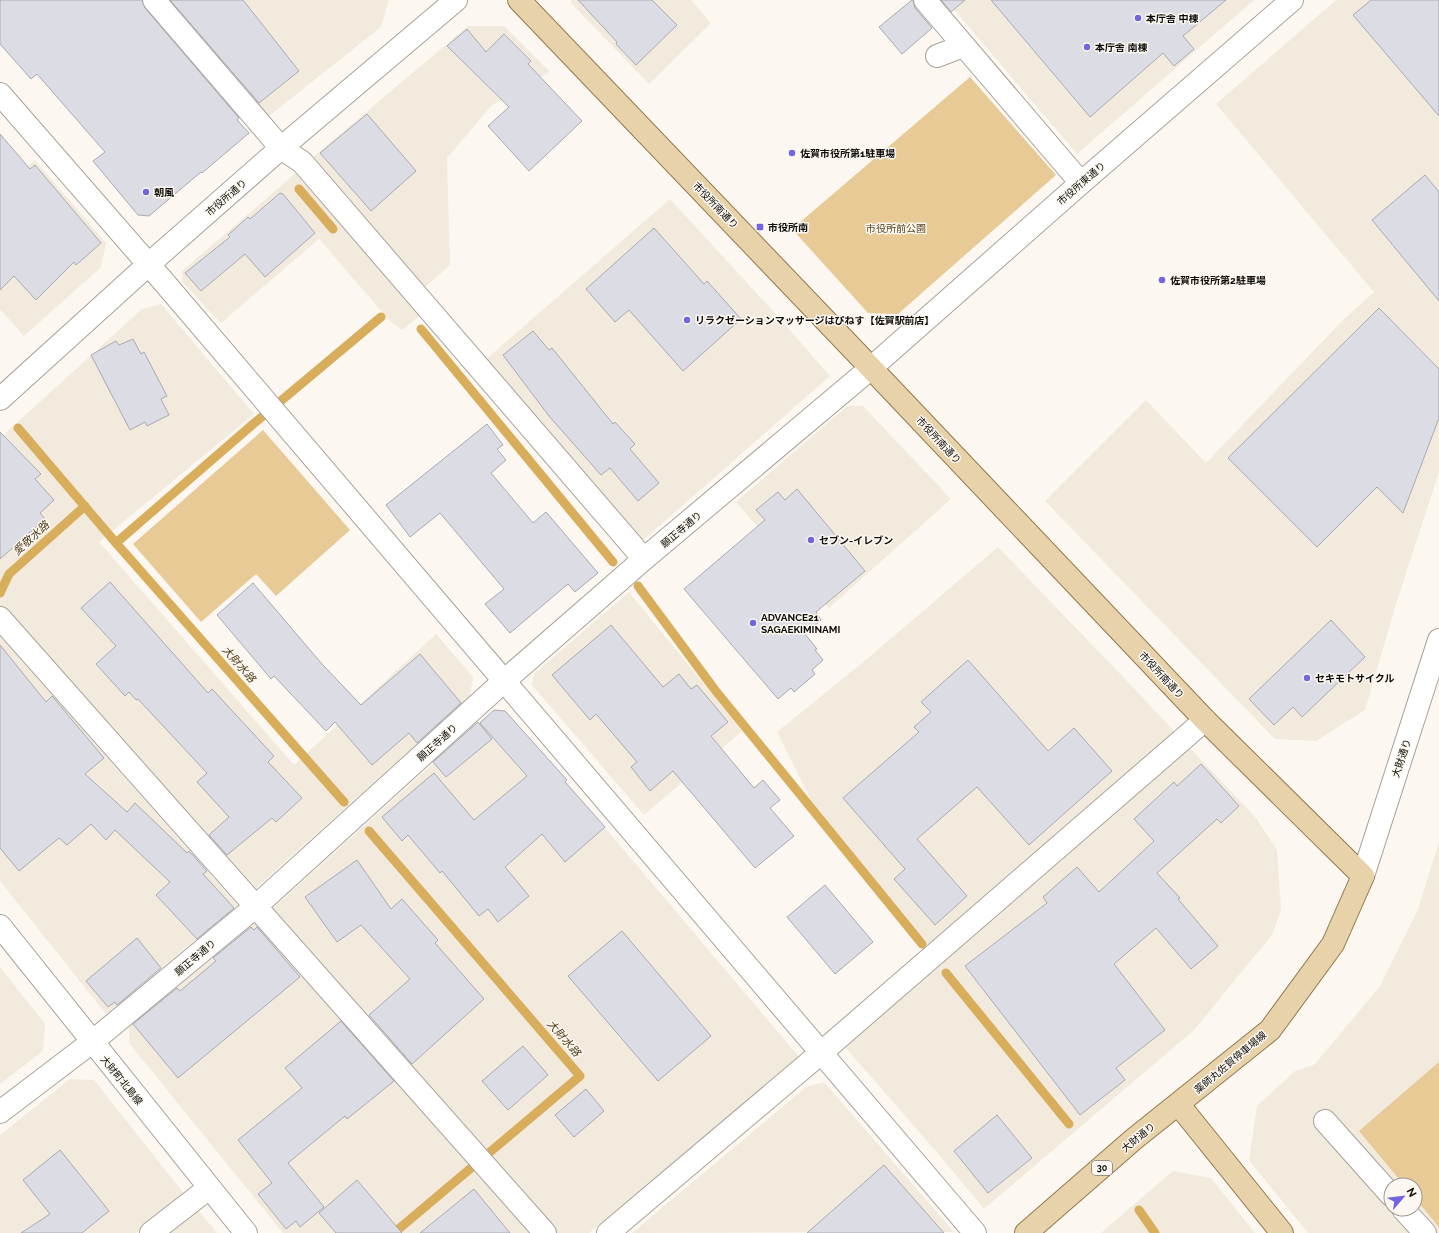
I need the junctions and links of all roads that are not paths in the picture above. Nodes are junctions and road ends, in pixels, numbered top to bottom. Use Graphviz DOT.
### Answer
graph roads {
  1 [pos="154,0"];
  2 [pos="456,0"];
  3 [pos="519,0"];
  4 [pos="925,0"];
  5 [pos="1292,0"];
  6 [pos="964,46"];
  7 [pos="937,56"];
  8 [pos="0,94"];
  9 [pos="281,148"];
  10 [pos="1081,183"];
  11 [pos="149,264"];
  12 [pos="871,368"];
  13 [pos="0,399"];
  14 [pos="644,560"];
  15 [pos="0,618"];
  16 [pos="1439,640"];
  17 [pos="504,681"];
  18 [pos="1205,720"];
  19 [pos="1363,876"];
  20 [pos="255,907"];
  21 [pos="0,926"];
  22 [pos="92,1042"];
  23 [pos="822,1052"];
  24 [pos="1179,1104"];
  25 [pos="0,1112"];
  26 [pos="1325,1121"];
  27 [pos="1383,1186"];
  28 [pos="209,1188"];
  29 [pos="1410,1217"];
  30 [pos="151,1233"];
  31 [pos="246,1233"];
  32 [pos="545,1233"];
  33 [pos="608,1233"];
  34 [pos="975,1233"];
  35 [pos="1026,1233"];
  36 [pos="1282,1233"];
  37 [pos="1425,1233"];
  1 -- 9 [label="street"];
  2 -- 9 [label="street, 市役所通り"];
  3 -- 12 [label="main road, 市役所南通り"];
  4 -- 6 [label="street"];
  5 -- 10 [label="street, 市役所東通り"];
  6 -- 7 [label="street"];
  6 -- 10 [label="street"];
  8 -- 11 [label="street"];
  9 -- 11 [label="street, 市役所通り"];
  9 -- 14 [label="street"];
  10 -- 12 [label="street, 市役所東通り"];
  11 -- 13 [label="street, 市役所通り"];
  11 -- 17 [label="street"];
  12 -- 14 [label="street, 願正寺通り"];
  12 -- 18 [label="main road, 市役所南通り"];
  14 -- 17 [label="street, 願正寺通り"];
  15 -- 20 [label="street"];
  16 -- 19 [label="street, 大財通り"];
  17 -- 20 [label="street, 願正寺通り"];
  17 -- 23 [label="street"];
  18 -- 19 [label="main road, 市役所南通り"];
  18 -- 23 [label="street"];
  19 -- 24 [label="main road, 薬師丸佐賀停車場線"];
  20 -- 22 [label="street, 願正寺通り"];
  20 -- 32 [label="street"];
  21 -- 22 [label="street, 大財町北島線"];
  22 -- 25 [label="street, 願正寺通り"];
  22 -- 28 [label="street, 大財町北島線"];
  23 -- 33 [label="street"];
  23 -- 34 [label="street"];
  24 -- 35 [label="main road, 大財通り / 30"];
  24 -- 36 [label="main road"];
  26 -- 27 [label="street"];
  28 -- 30 [label="street"];
  28 -- 31 [label="street, 大財町北島線"];
  29 -- 37 [label="street"];
}
